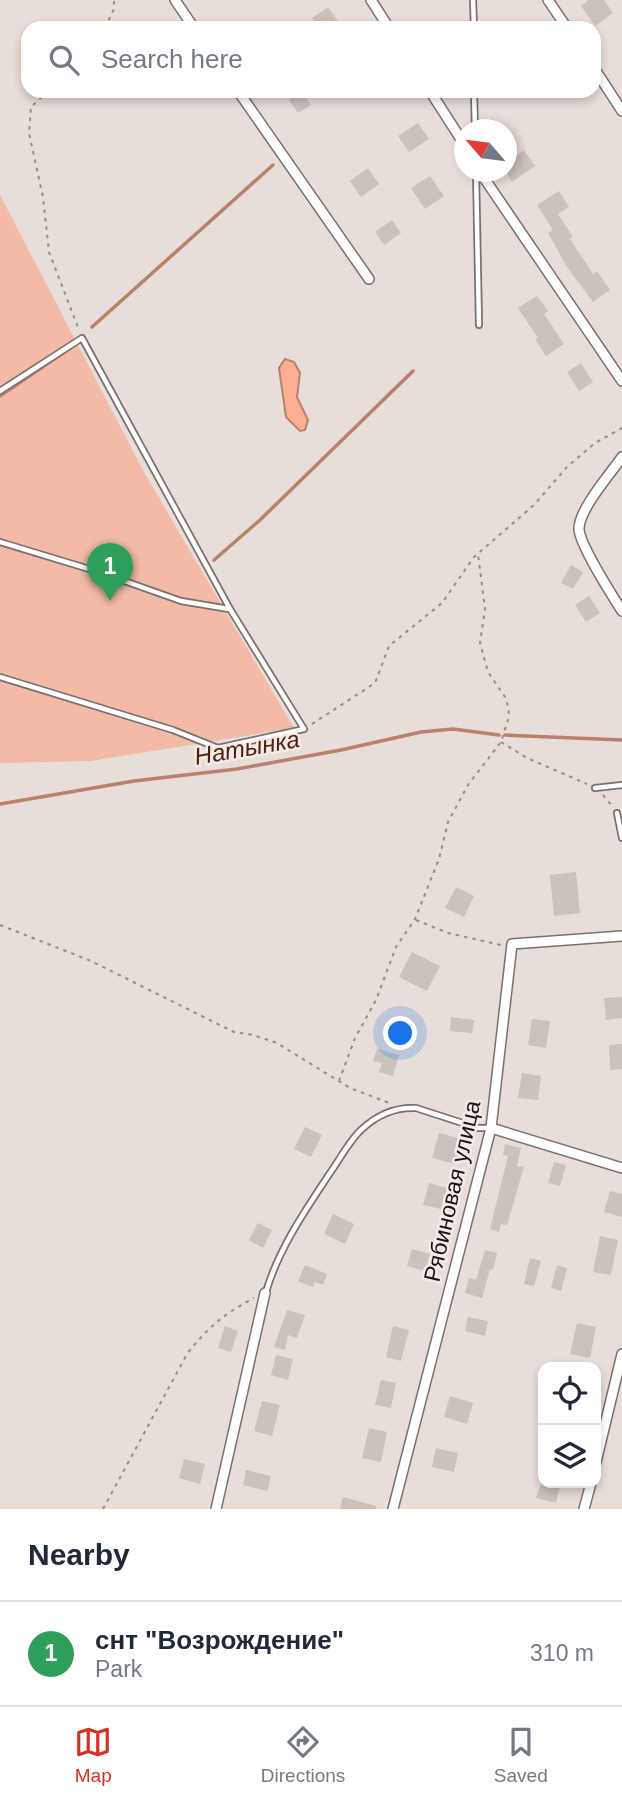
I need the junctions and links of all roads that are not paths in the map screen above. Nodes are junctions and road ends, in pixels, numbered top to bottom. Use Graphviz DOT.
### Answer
graph roads {
  1 [pos="175,0"];
  2 [pos="371,0"];
  3 [pos="473,0"];
  4 [pos="548,0"];
  5 [pos="189,21"];
  6 [pos="384,21"];
  7 [pos="474,21"];
  8 [pos="562,21"];
  9 [pos="601,79"];
  10 [pos="243,98"];
  11 [pos="434,98"];
  12 [pos="474,98"];
  13 [pos="622,111"];
  14 [pos="475,119"];
  15 [pos="454,128"];
  16 [pos="478,182"];
  17 [pos="485,182"];
  18 [pos="369,279"];
  19 [pos="479,325"];
  20 [pos="622,382"];
  21 [pos="0,391"];
  22 [pos="622,457"];
  23 [pos="0,542"];
  24 [pos="230,609"];
  25 [pos="622,611"];
  26 [pos="0,677"];
  27 [pos="622,785"];
  28 [pos="595,788"];
  29 [pos="617,813"];
  30 [pos="622,838"];
  31 [pos="622,936"];
  32 [pos="491,1128"];
  33 [pos="622,1168"];
  34 [pos="265,1293"];
  35 [pos="622,1354"];
  36 [pos="601,1441"];
  37 [pos="590,1488"];
  38 [pos="216,1509"];
  39 [pos="393,1509"];
  40 [pos="584,1509"];
  1 -- 5 [label="street"];
  2 -- 6 [label="street"];
  3 -- 7 [label="lane"];
  4 -- 8 [label="street"];
  9 -- 13 [label="street"];
  10 -- 18 [label="street"];
  11 -- 15 [label="street"];
  12 -- 14 [label="lane"];
  16 -- 19 [label="lane"];
  17 -- 20 [label="street"];
  21 -- 24 [label="lane"];
  22 -- 25 [label="street"];
  23 -- 24 [label="lane"];
  24 -- 26 [label="lane"];
  27 -- 28 [label="lane"];
  29 -- 30 [label="lane"];
  31 -- 32 [label="street, Рябиновая улица"];
  32 -- 33 [label="street"];
  32 -- 34 [label="lane"];
  32 -- 39 [label="street, Рябиновая улица"];
  34 -- 38 [label="street"];
  35 -- 36 [label="street"];
  37 -- 40 [label="street"];
}
